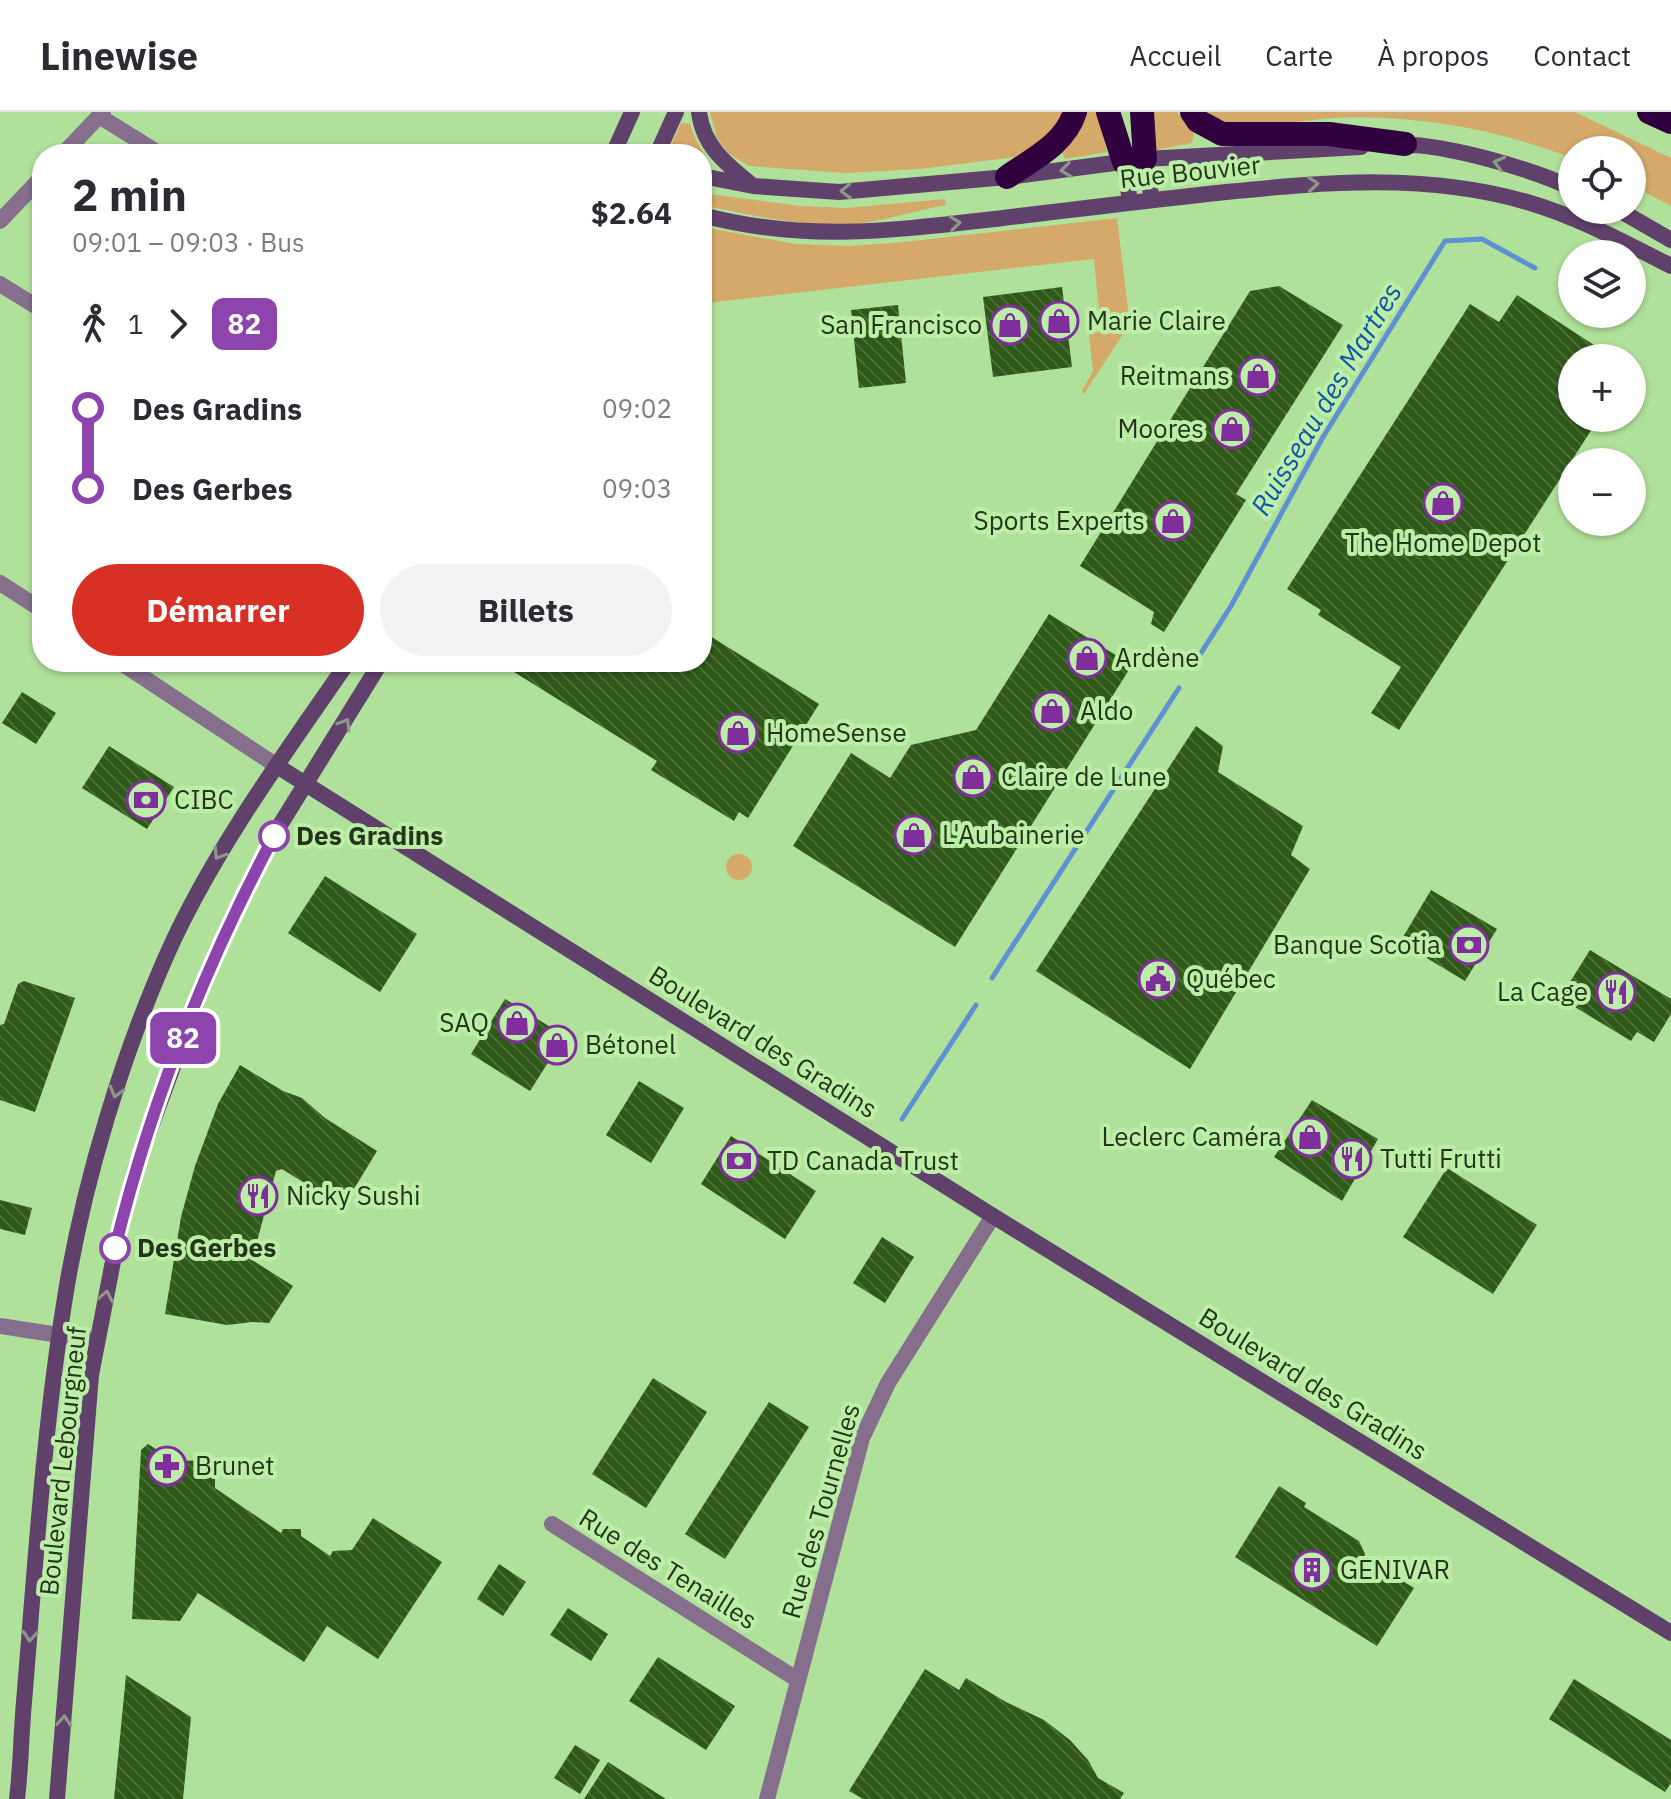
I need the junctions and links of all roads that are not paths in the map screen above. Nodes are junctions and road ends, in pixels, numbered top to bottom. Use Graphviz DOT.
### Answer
graph roads {
  1 [pos="632,112"];
  2 [pos="676,112"];
  3 [pos="699,112"];
  4 [pos="1075,112"];
  5 [pos="1108,112"];
  6 [pos="1142,112"];
  7 [pos="1192,112"];
  8 [pos="1649,112"];
  9 [pos="101,114"];
  10 [pos="1671,122"];
  11 [pos="72,144"];
  12 [pos="145,144"];
  13 [pos="619,144"];
  14 [pos="662,144"];
  15 [pos="709,144"];
  16 [pos="1405,144"];
  17 [pos="712,148"];
  18 [pos="1135,161"];
  19 [pos="1007,177"];
  20 [pos="712,178"];
  21 [pos="1558,181"];
  22 [pos="753,186"];
  23 [pos="32,187"];
  24 [pos="1152,200"];
  25 [pos="1130,202"];
  26 [pos="712,218"];
  27 [pos="0,221"];
  28 [pos="1643,224"];
  29 [pos="1671,240"];
  30 [pos="1671,266"];
  31 [pos="0,284"];
  32 [pos="32,304"];
  33 [pos="0,583"];
  34 [pos="32,604"];
  35 [pos="135,672"];
  36 [pos="341,672"];
  37 [pos="375,672"];
  38 [pos="277,766"];
  39 [pos="306,784"];
  40 [pos="993,1216"];
  41 [pos="0,1326"];
  42 [pos="59,1335"];
  43 [pos="97,1341"];
  44 [pos="552,1524"];
  45 [pos="1671,1633"];
  46 [pos="798,1680"];
  47 [pos="17,1799"];
  48 [pos="57,1799"];
  49 [pos="767,1799"];
  1 -- 13 [label="street"];
  2 -- 14 [label="street"];
  3 -- 15 [label="street"];
  4 -- 19 [label="highway"];
  5 -- 18 [label="highway"];
  6 -- 18 [label="highway"];
  7 -- 16 [label="highway"];
  8 -- 10 [label="highway"];
  9 -- 11 [label="street"];
  9 -- 12 [label="street"];
  16 -- 18 [label="street, Rue Bouvier"];
  21 -- 16 [label="street, Rue Bouvier, one-way"];
  17 -- 22 [label="street"];
  18 -- 19 [label="street, Rue Bouvier, one-way"];
  18 -- 24 [label="street"];
  18 -- 25 [label="street"];
  19 -- 22 [label="street, Rue Bouvier, one-way"];
  20 -- 22 [label="street, Rue Bouvier"];
  23 -- 27 [label="street"];
  24 -- 25 [label="street, Rue Bouvier"];
  24 -- 30 [label="street, Rue Bouvier, one-way"];
  26 -- 25 [label="street, Rue Bouvier, one-way"];
  28 -- 29 [label="street"];
  31 -- 32 [label="street"];
  33 -- 34 [label="street"];
  35 -- 38 [label="street, Boulevard des Gradins"];
  36 -- 38 [label="street, Boulevard Lebourgneuf"];
  39 -- 37 [label="street, Boulevard Lebourgneuf, one-way"];
  38 -- 39 [label="street, Boulevard des Gradins"];
  38 -- 42 [label="street, Boulevard Lebourgneuf, one-way"];
  39 -- 40 [label="street, Boulevard des Gradins"];
  43 -- 39 [label="street, Boulevard Lebourgneuf, one-way"];
  40 -- 45 [label="street, Boulevard des Gradins"];
  40 -- 46 [label="street, Rue des Tournelles"];
  41 -- 42 [label="street"];
  42 -- 43 [label="street"];
  42 -- 47 [label="street, Boulevard Lebourgneuf, one-way"];
  48 -- 43 [label="street, Boulevard Lebourgneuf, one-way"];
  44 -- 46 [label="street, Rue des Tenailles"];
  46 -- 49 [label="street, Rue des Tournelles"];
}
